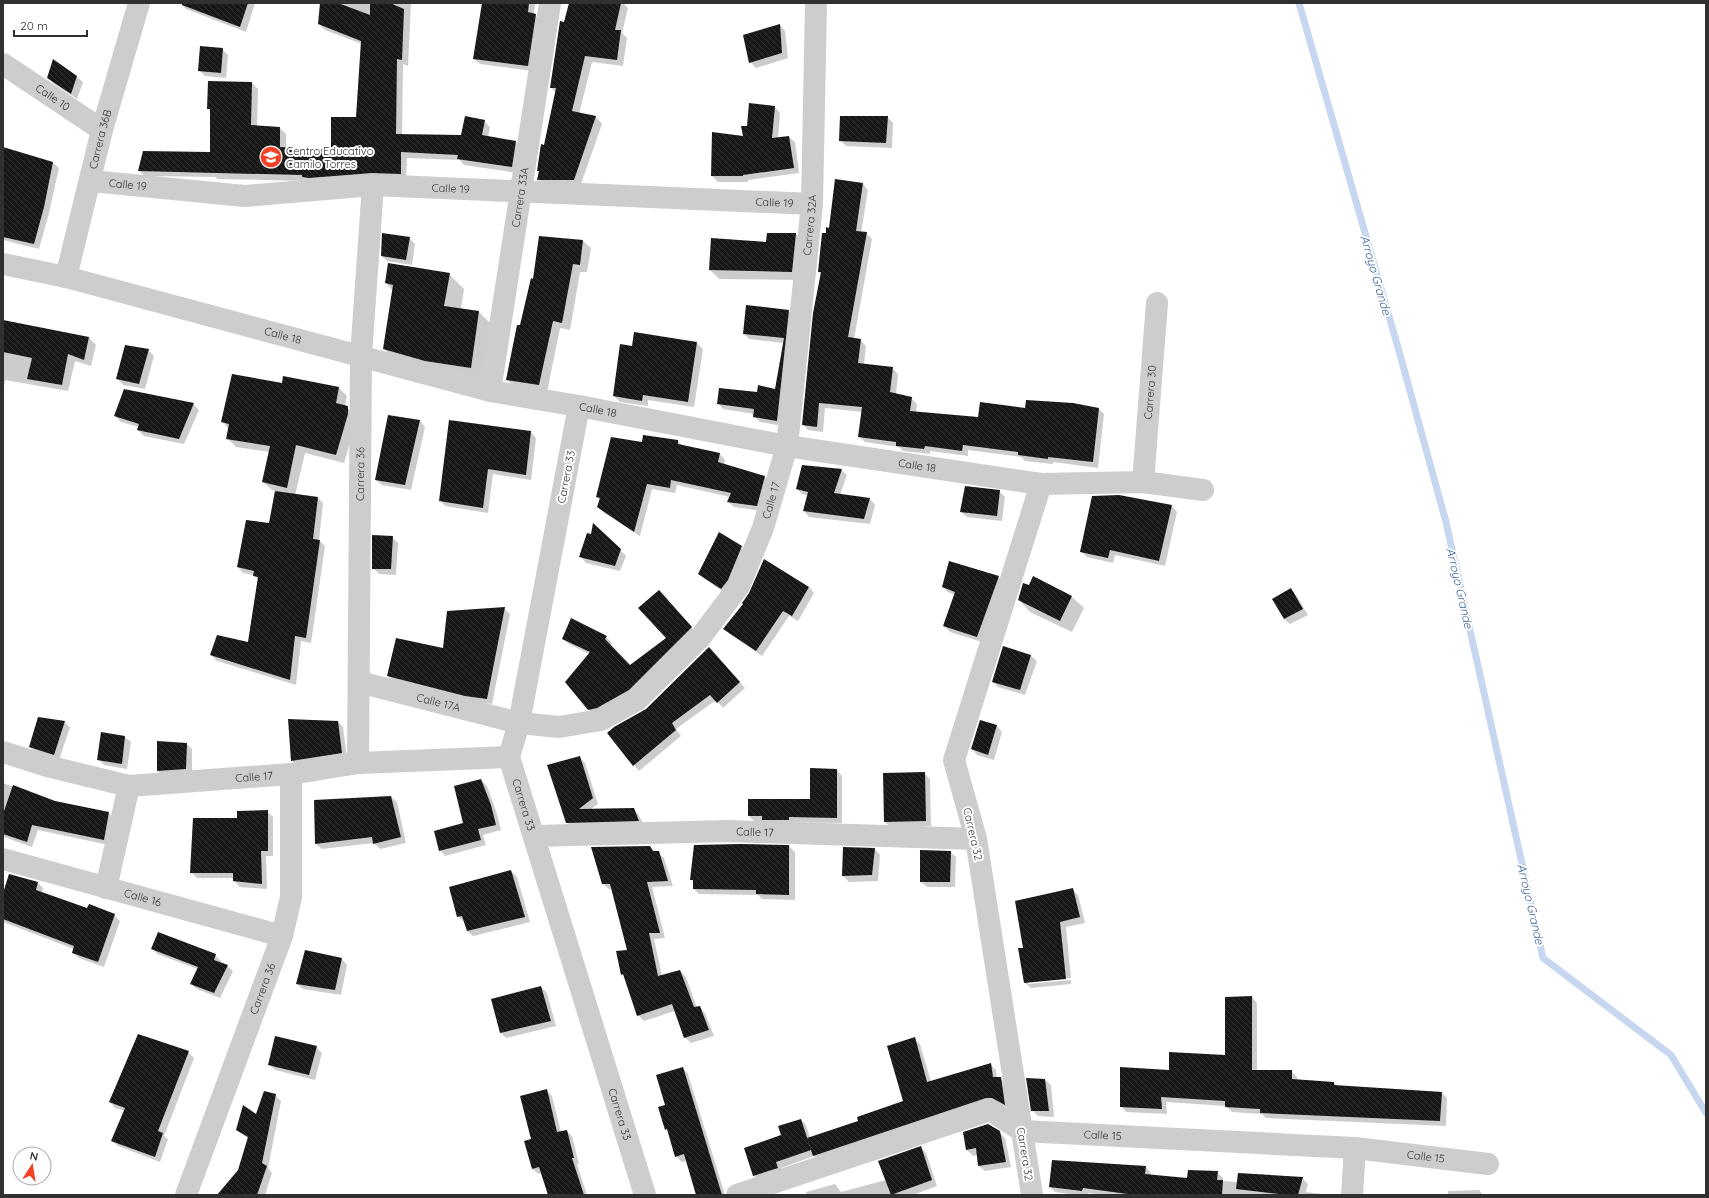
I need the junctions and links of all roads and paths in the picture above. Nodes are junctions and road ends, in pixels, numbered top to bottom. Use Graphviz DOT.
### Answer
graph roads {
  1 [pos="139,3"];
  2 [pos="550,3"];
  3 [pos="816,3"];
  4 [pos="3,64"];
  5 [pos="102,130"];
  6 [pos="91,181"];
  7 [pos="373,185"];
  8 [pos="520,193"];
  9 [pos="812,204"];
  10 [pos="3,264"];
  11 [pos="66,277"];
  12 [pos="1157,303"];
  13 [pos="361,356"];
  14 [pos="490,391"];
  15 [pos="579,406"];
  16 [pos="787,446"];
  17 [pos="1143,482"];
  18 [pos="1041,484"];
  19 [pos="1203,490"];
  20 [pos="359,682"];
  21 [pos="519,723"];
  22 [pos="3,752"];
  23 [pos="509,757"];
  24 [pos="358,763"];
  25 [pos="291,774"];
  26 [pos="128,786"];
  27 [pos="534,836"];
  28 [pos="976,839"];
  29 [pos="3,859"];
  30 [pos="106,888"];
  31 [pos="282,936"];
  32 [pos="1022,1131"];
  33 [pos="1355,1148"];
  34 [pos="1488,1164"];
  35 [pos="186,1195"];
  36 [pos="645,1195"];
  37 [pos="737,1195"];
  38 [pos="1032,1195"];
  39 [pos="1352,1195"];
  1 -- 5 [label="street, Carrera 36B"];
  2 -- 8 [label="street, Carrera 33A"];
  3 -- 9 [label="street, Carrera 32A"];
  4 -- 5 [label="street, Calle 10"];
  5 -- 6 [label="street, Carrera 36B"];
  6 -- 7 [label="street, Calle 19"];
  6 -- 11 [label="street, Carrera 36B"];
  7 -- 8 [label="street, Calle 19"];
  7 -- 13 [label="street, Carrera 36"];
  8 -- 9 [label="street, Calle 19"];
  8 -- 14 [label="street, Carrera 33A"];
  9 -- 16 [label="street, Carrera 32A"];
  10 -- 11 [label="street, Calle 18"];
  11 -- 13 [label="street, Calle 18"];
  12 -- 17 [label="street, Carrera 30"];
  13 -- 14 [label="street, Calle 18"];
  13 -- 20 [label="street, Carrera 36"];
  14 -- 15 [label="street, Calle 18"];
  15 -- 16 [label="street, Calle 18"];
  15 -- 21 [label="street, Carrera 33"];
  16 -- 18 [label="street, Calle 18"];
  16 -- 21 [label="street, Calle 17"];
  17 -- 18 [label="street, Calle 18"];
  17 -- 19 [label="street, Calle 18"];
  18 -- 28 [label="street, Carrera 32"];
  20 -- 21 [label="street, Calle 17A"];
  20 -- 24 [label="street, Carrera 36"];
  21 -- 23 [label="street, Carrera 33"];
  22 -- 26 [label="street, Calle 17"];
  23 -- 24 [label="street, Calle 17"];
  23 -- 27 [label="street, Carrera 33"];
  24 -- 25 [label="street, Calle 17"];
  25 -- 26 [label="street, Calle 17"];
  25 -- 31 [label="street, Carrera 36"];
  26 -- 30 [label="street"];
  27 -- 28 [label="street, Calle 17"];
  27 -- 36 [label="street, Carrera 33"];
  28 -- 32 [label="street, Carrera 32"];
  29 -- 30 [label="street, Calle 16"];
  30 -- 31 [label="street, Calle 16"];
  31 -- 35 [label="street, Carrera 36"];
  32 -- 33 [label="street, Calle 15"];
  32 -- 37 [label="street"];
  32 -- 38 [label="street, Carrera 32"];
  33 -- 34 [label="street, Calle 15"];
  33 -- 39 [label="street"];
}
